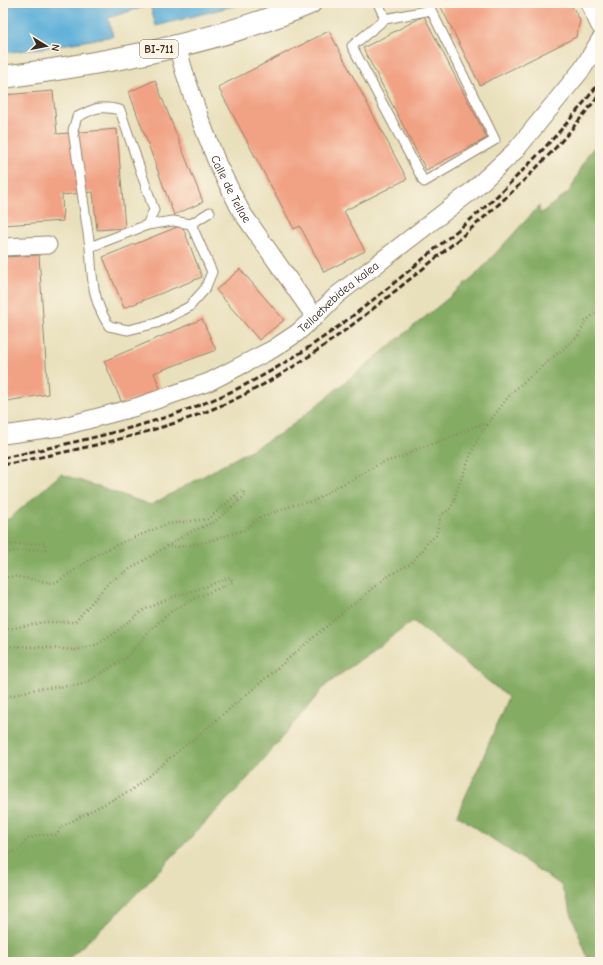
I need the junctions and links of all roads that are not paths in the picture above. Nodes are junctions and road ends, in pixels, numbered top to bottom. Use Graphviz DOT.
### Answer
graph roads {
  1 [pos="310,3"];
  2 [pos="378,3"];
  3 [pos="589,3"];
  4 [pos="385,19"];
  5 [pos="600,26"];
  6 [pos="600,40"];
  7 [pos="177,45"];
  8 [pos="3,77"];
  9 [pos="210,212"];
  10 [pos="191,224"];
  11 [pos="147,225"];
  12 [pos="48,245"];
  13 [pos="3,248"];
  14 [pos="90,248"];
  15 [pos="315,317"];
  16 [pos="3,435"];
  1 -- 7 [label="main road, BI-711"];
  2 -- 4 [label="lane"];
  3 -- 5 [label="street"];
  4 -- 4 [label="lane"];
  6 -- 15 [label="street, Tellaetxebidea kalea"];
  7 -- 8 [label="main road, BI-711"];
  7 -- 15 [label="street, Calle de Tellae"];
  9 -- 10 [label="lane"];
  10 -- 11 [label="lane"];
  10 -- 14 [label="lane"];
  11 -- 14 [label="lane"];
  11 -- 14 [label="lane"];
  12 -- 13 [label="street"];
  15 -- 16 [label="street, Tellaetxebidea kalea"];
}
